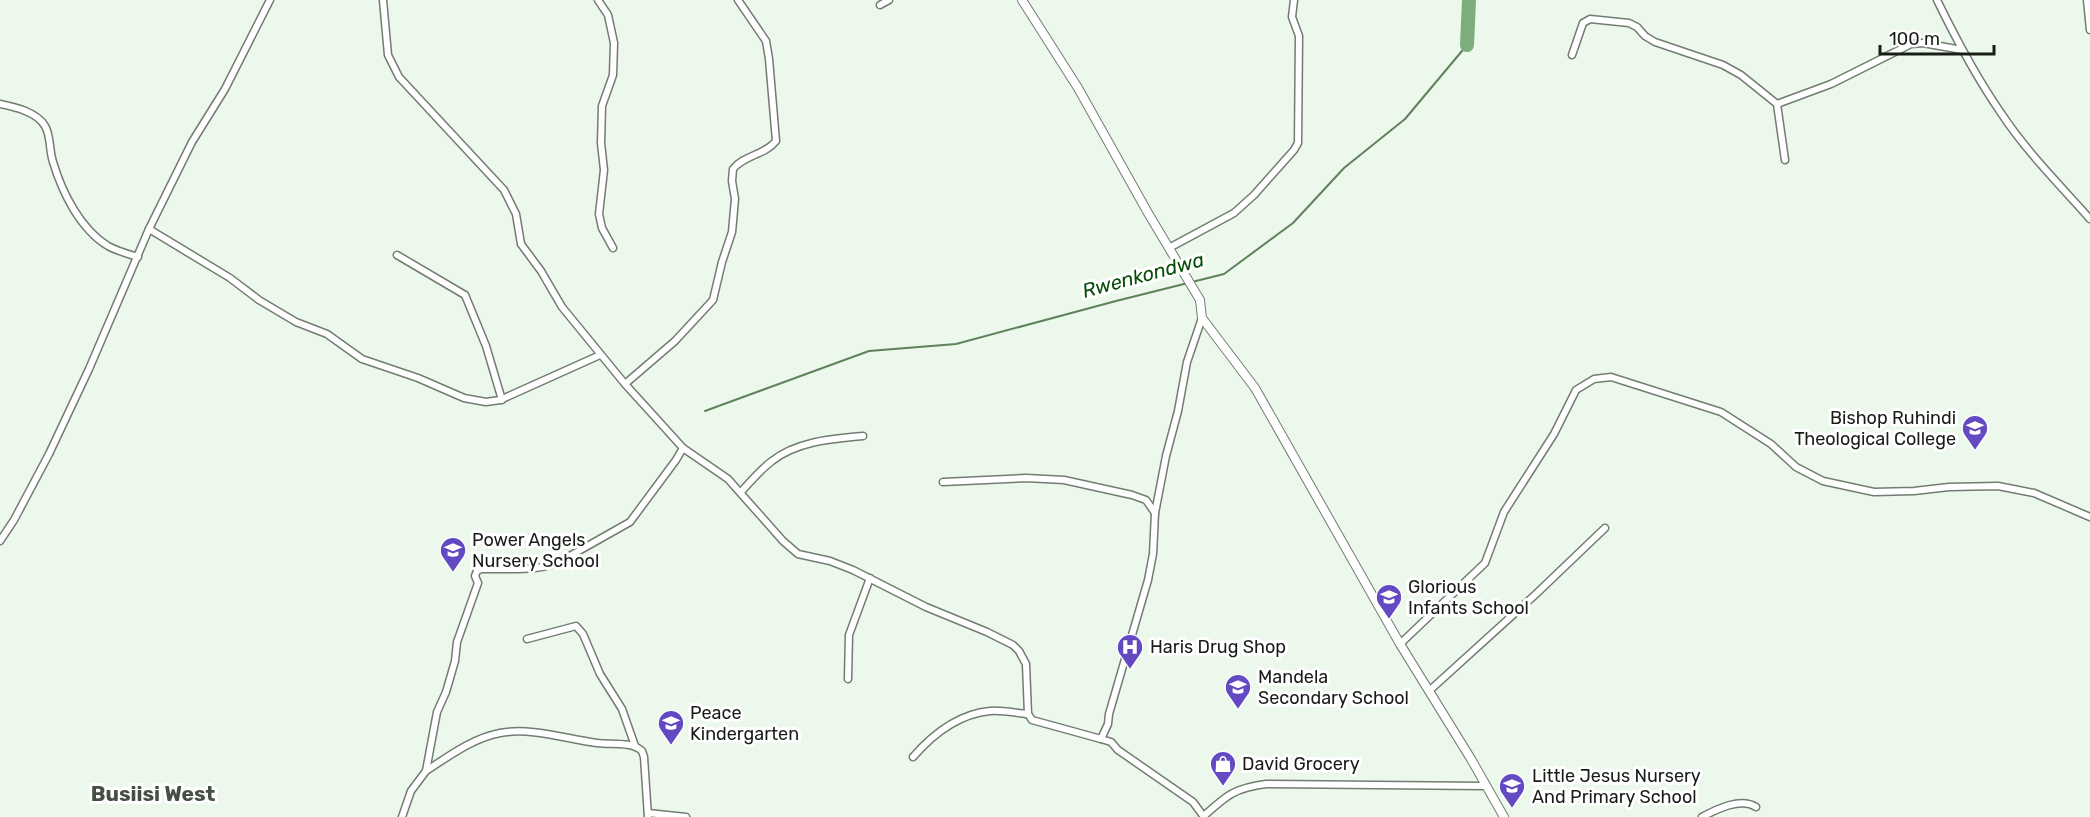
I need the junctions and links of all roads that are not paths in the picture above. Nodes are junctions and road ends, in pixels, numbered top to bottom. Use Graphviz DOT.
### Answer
graph roads {
  1 [pos="270,0"];
  2 [pos="383,0"];
  3 [pos="598,0"];
  4 [pos="738,0"];
  5 [pos="889,0"];
  6 [pos="1022,0"];
  7 [pos="1294,0"];
  8 [pos="1937,0"];
  9 [pos="2087,0"];
  10 [pos="880,4"];
  11 [pos="2090,30"];
  12 [pos="1962,50"];
  13 [pos="1572,55"];
  14 [pos="0,104"];
  15 [pos="1777,104"];
  16 [pos="1785,160"];
  17 [pos="2090,219"];
  18 [pos="149,229"];
  19 [pos="614,248"];
  20 [pos="1169,248"];
  21 [pos="398,255"];
  22 [pos="138,257"];
  23 [pos="1202,318"];
  24 [pos="600,355"];
  25 [pos="625,384"];
  26 [pos="502,400"];
  27 [pos="863,436"];
  28 [pos="682,448"];
  29 [pos="943,482"];
  30 [pos="741,492"];
  31 [pos="1155,513"];
  32 [pos="2090,517"];
  33 [pos="1605,528"];
  34 [pos="0,541"];
  35 [pos="870,578"];
  36 [pos="527,639"];
  37 [pos="1400,644"];
  38 [pos="848,679"];
  39 [pos="1429,691"];
  40 [pos="1028,714"];
  41 [pos="1101,739"];
  42 [pos="635,746"];
  43 [pos="913,757"];
  44 [pos="426,771"];
  45 [pos="1485,786"];
  46 [pos="1756,807"];
  47 [pos="648,815"];
  48 [pos="1205,816"];
  49 [pos="402,817"];
  50 [pos="686,817"];
  51 [pos="1504,817"];
  52 [pos="1702,817"];
  1 -- 18 [label="street"];
  2 -- 24 [label="street"];
  3 -- 19 [label="street"];
  4 -- 25 [label="street"];
  5 -- 10 [label="street"];
  6 -- 20 [label="street"];
  7 -- 20 [label="street"];
  8 -- 12 [label="street"];
  9 -- 11 [label="street"];
  12 -- 15 [label="street"];
  12 -- 17 [label="street"];
  13 -- 15 [label="street"];
  14 -- 22 [label="street"];
  15 -- 16 [label="street"];
  18 -- 22 [label="street"];
  18 -- 26 [label="street"];
  20 -- 23 [label="street"];
  21 -- 26 [label="street"];
  22 -- 34 [label="street"];
  23 -- 31 [label="street"];
  23 -- 37 [label="street"];
  24 -- 25 [label="street"];
  24 -- 26 [label="street"];
  25 -- 28 [label="street"];
  27 -- 30 [label="street"];
  28 -- 30 [label="street"];
  28 -- 44 [label="street"];
  29 -- 31 [label="street"];
  30 -- 35 [label="street"];
  31 -- 41 [label="street"];
  32 -- 37 [label="street"];
  33 -- 39 [label="street"];
  35 -- 38 [label="street"];
  35 -- 40 [label="street"];
  36 -- 42 [label="street"];
  37 -- 39 [label="street"];
  39 -- 45 [label="street"];
  40 -- 41 [label="street"];
  40 -- 43 [label="street"];
  41 -- 48 [label="street"];
  42 -- 44 [label="street"];
  42 -- 47 [label="street"];
  44 -- 49 [label="street"];
  45 -- 48 [label="street"];
  45 -- 51 [label="street"];
  46 -- 52 [label="street"];
  47 -- 50 [label="street"];
}
